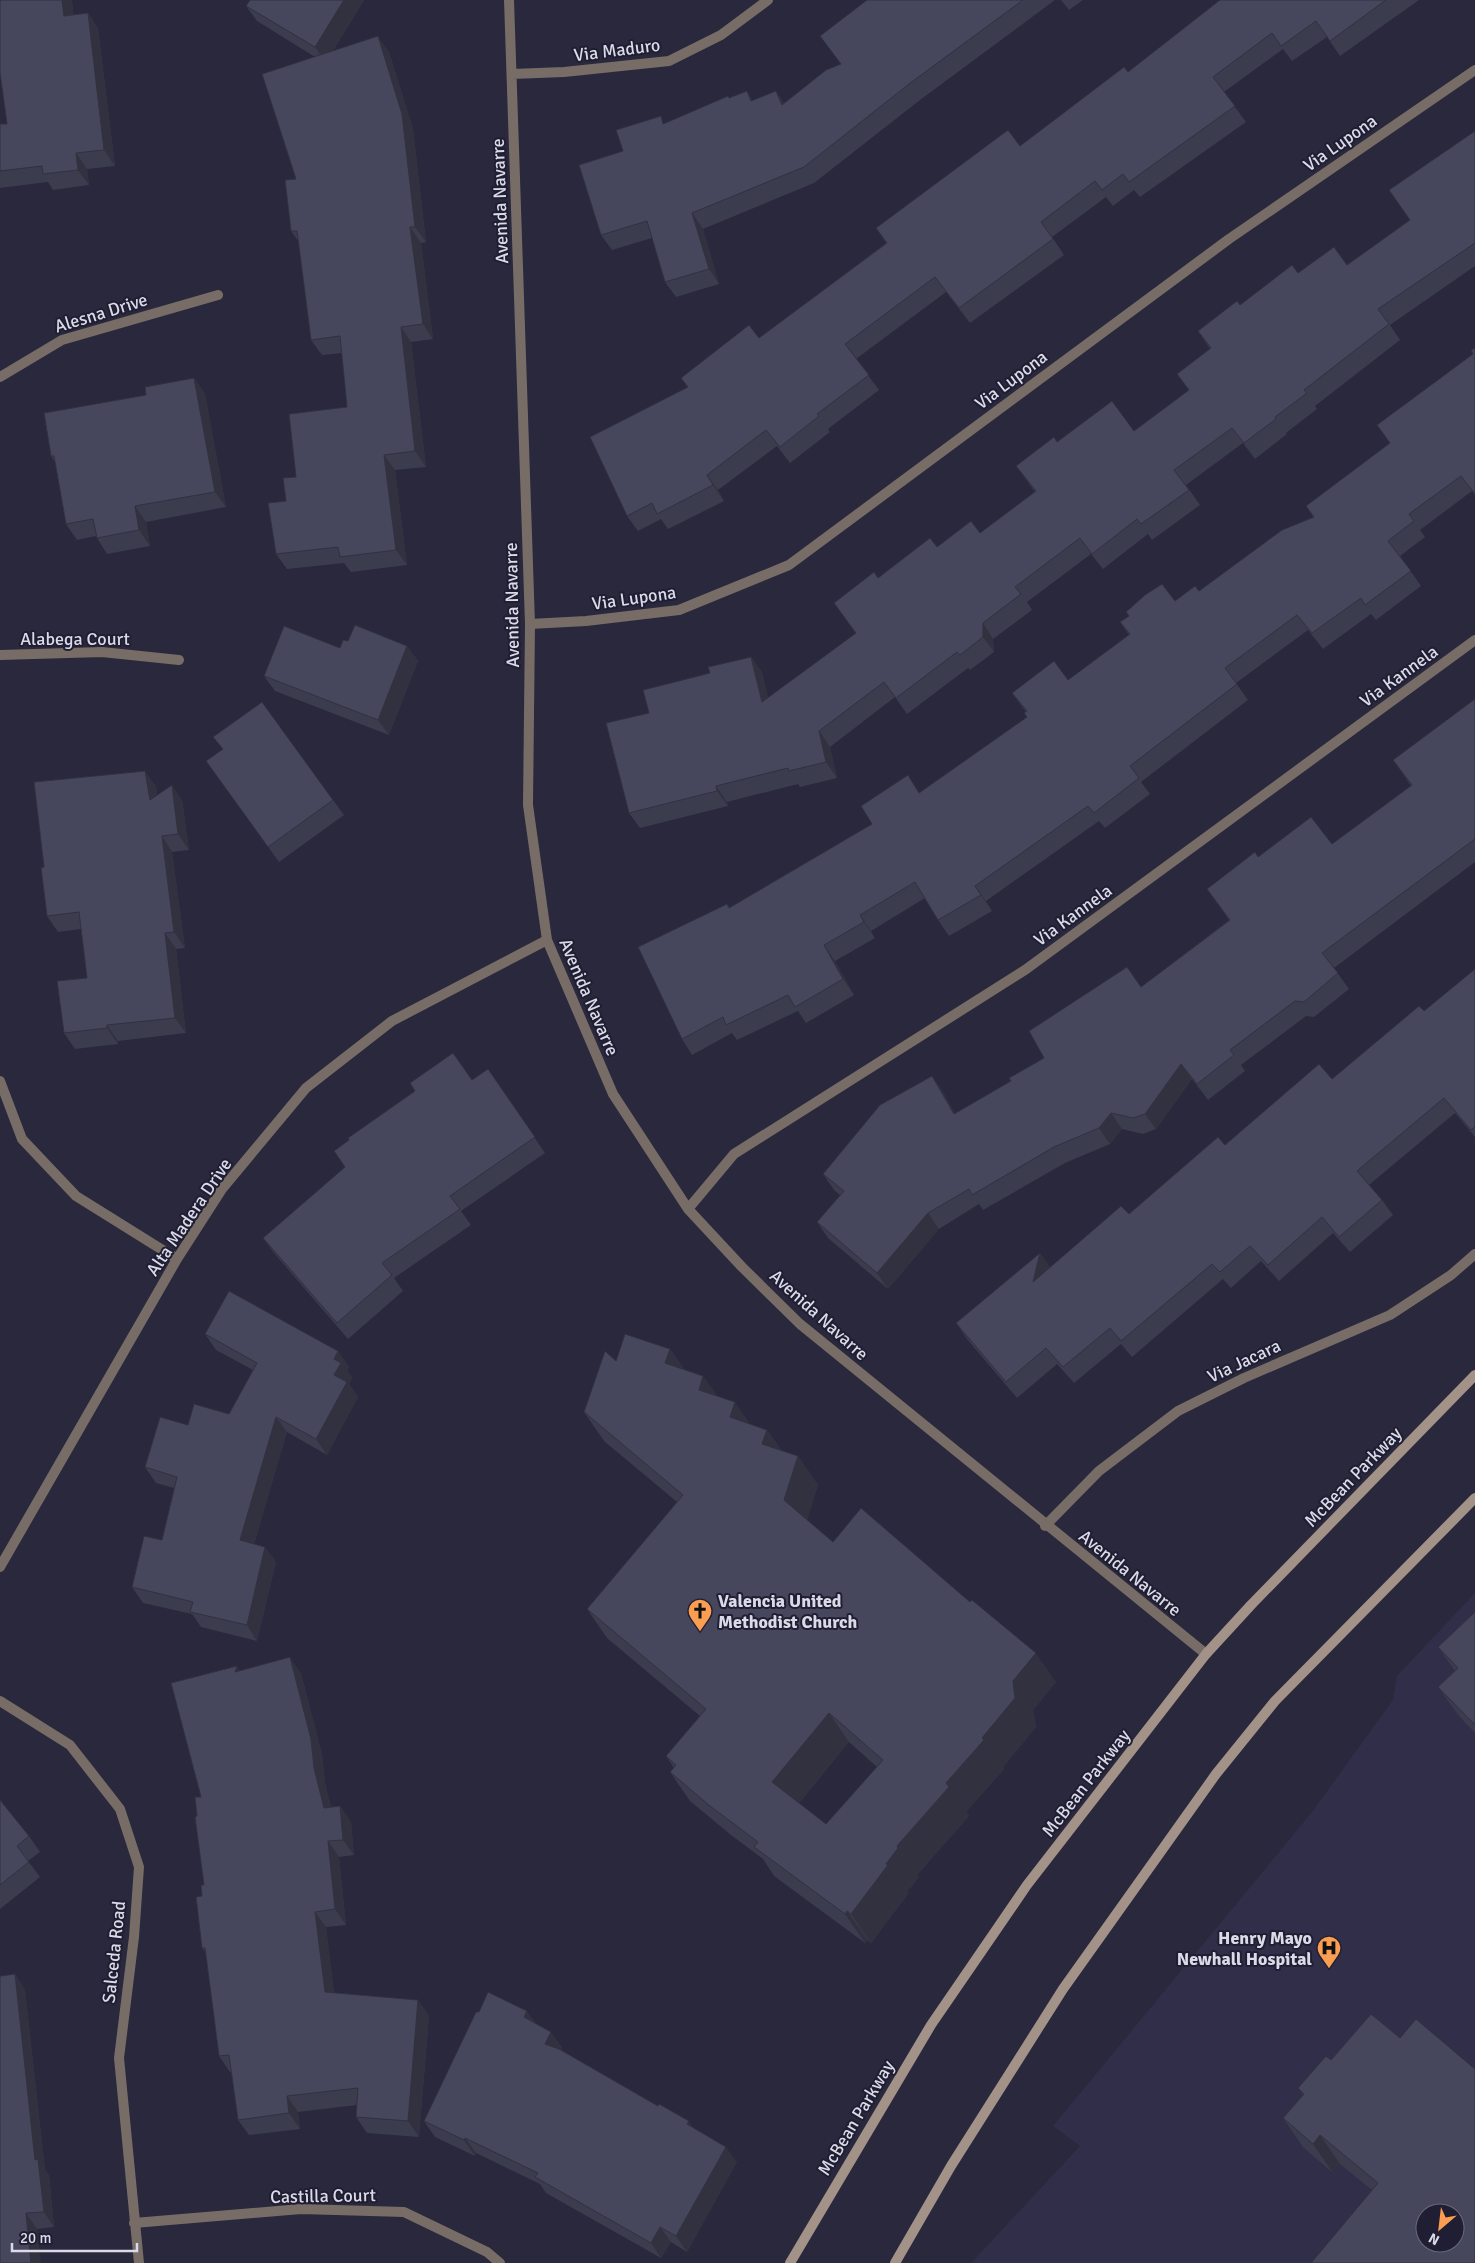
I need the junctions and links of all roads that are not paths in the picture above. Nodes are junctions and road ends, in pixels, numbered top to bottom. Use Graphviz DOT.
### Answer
graph roads {
  1 [pos="509,0"];
  2 [pos="768,0"];
  3 [pos="1475,70"];
  4 [pos="512,74"];
  5 [pos="218,295"];
  6 [pos="0,377"];
  7 [pos="530,624"];
  8 [pos="1475,640"];
  9 [pos="0,655"];
  10 [pos="179,660"];
  11 [pos="546,940"];
  12 [pos="0,1081"];
  13 [pos="688,1209"];
  14 [pos="1475,1254"];
  15 [pos="177,1259"];
  16 [pos="1475,1375"];
  17 [pos="1475,1498"];
  18 [pos="1045,1526"];
  19 [pos="0,1566"];
  20 [pos="1206,1654"];
  21 [pos="0,1701"];
  22 [pos="134,2224"];
  23 [pos="139,2263"];
  24 [pos="500,2263"];
  25 [pos="790,2263"];
  26 [pos="895,2263"];
  1 -- 4 [label="street, Avenida Navarre"];
  2 -- 4 [label="street, Via Maduro"];
  3 -- 7 [label="street, Via Lupona"];
  4 -- 7 [label="street, Avenida Navarre"];
  5 -- 6 [label="street, Alesna Drive"];
  7 -- 11 [label="street, Avenida Navarre"];
  8 -- 13 [label="street, Via Kannela"];
  9 -- 10 [label="street, Alabega Court"];
  11 -- 13 [label="street, Avenida Navarre"];
  11 -- 15 [label="street, Alta Madera Drive"];
  12 -- 15 [label="street"];
  13 -- 18 [label="street, Avenida Navarre"];
  14 -- 18 [label="street, Via Jacara"];
  15 -- 19 [label="street, Alta Madera Drive"];
  16 -- 20 [label="main road, McBean Parkway"];
  17 -- 26 [label="main road"];
  18 -- 20 [label="street, Avenida Navarre"];
  20 -- 25 [label="main road, McBean Parkway"];
  21 -- 22 [label="street, Salceda Road"];
  22 -- 23 [label="street, Salceda Road"];
  22 -- 24 [label="street, Castilla Court"];
}
